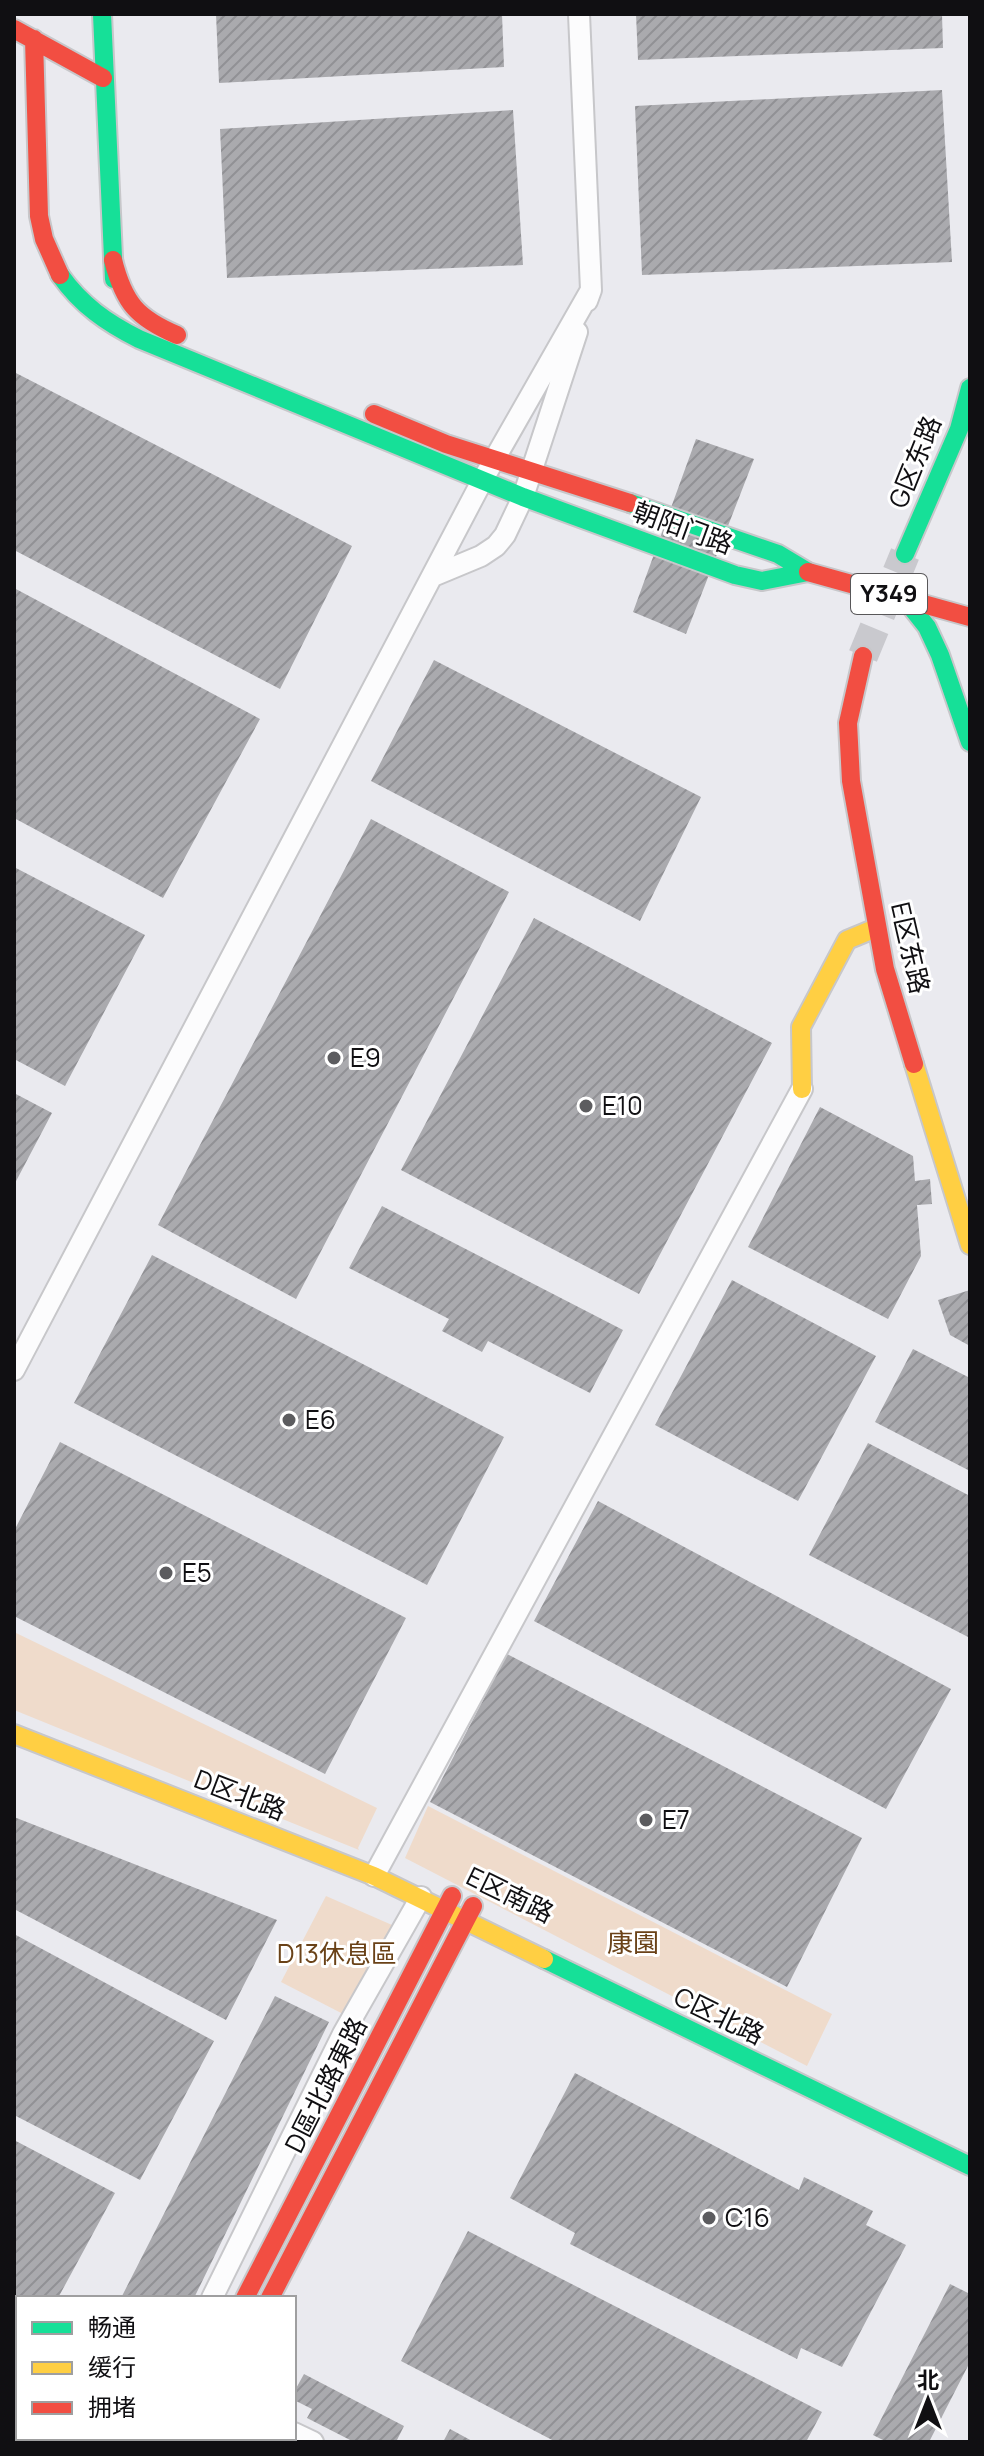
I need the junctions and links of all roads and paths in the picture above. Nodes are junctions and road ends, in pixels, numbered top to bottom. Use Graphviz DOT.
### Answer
graph roads {
  1 [pos="102,14"];
  2 [pos="579,14"];
  3 [pos="14,29"];
  4 [pos="34,39"];
  5 [pos="103,78"];
  6 [pos="113,260"];
  7 [pos="591,290"];
  8 [pos="117,329"];
  9 [pos="213,350"];
  10 [pos="970,388"];
  11 [pos="359,409"];
  12 [pos="494,459"];
  13 [pos="531,471"];
  14 [pos="482,481"];
  15 [pos="523,497"];
  16 [pos="905,554"];
  17 [pos="808,572"];
  18 [pos="433,576"];
  19 [pos="904,598"];
  20 [pos="970,617"];
  21 [pos="863,656"];
  22 [pos="970,742"];
  23 [pos="876,928"];
  24 [pos="802,1089"];
  25 [pos="970,1245"];
  26 [pos="14,1370"];
  27 [pos="14,1719"];
  28 [pos="14,1734"];
  29 [pos="377,1869"];
  30 [pos="421,1897"];
  31 [pos="449,1903"];
  32 [pos="469,1912"];
  33 [pos="970,2150"];
  34 [pos="970,2166"];
  35 [pos="213,2296"];
  36 [pos="246,2296"];
  37 [pos="271,2296"];
  1 -- 5 [label="main road"];
  2 -- 7 [label="street"];
  3 -- 4 [label="main road"];
  4 -- 5 [label="main road"];
  4 -- 8 [label="main road, 朝阳门路"];
  5 -- 6 [label="main road"];
  6 -- 8 [label="main road"];
  6 -- 9 [label="main road"];
  7 -- 12 [label="street"];
  7 -- 13 [label="street"];
  8 -- 14 [label="main road, 朝阳门路"];
  10 -- 16 [label="main road, G区东路"];
  11 -- 12 [label="main road, 朝阳门路"];
  12 -- 13 [label="main road, 朝阳门路"];
  12 -- 14 [label="street"];
  13 -- 15 [label="street"];
  13 -- 17 [label="main road, 朝阳门路"];
  14 -- 15 [label="main road, 朝阳门路"];
  14 -- 18 [label="street"];
  15 -- 17 [label="main road, 朝阳门路"];
  15 -- 18 [label="street"];
  17 -- 19 [label="main road, Y349"];
  18 -- 26 [label="street"];
  19 -- 20 [label="main road, Y349"];
  19 -- 22 [label="main road"];
  21 -- 23 [label="main road, E区东路"];
  23 -- 24 [label="main road"];
  23 -- 25 [label="main road, E区东路"];
  24 -- 29 [label="street"];
  27 -- 29 [label="main road, E区南路"];
  28 -- 29 [label="main road, D区北路"];
  29 -- 30 [label="main road, D区北路"];
  29 -- 31 [label="main road, E区南路"];
  30 -- 31 [label="main road, D区北路"];
  30 -- 35 [label="street"];
  31 -- 32 [label="main road, E区南路"];
  31 -- 36 [label="main road, D區北路東路"];
  32 -- 33 [label="main road, E区南路"];
  32 -- 34 [label="main road, C区北路"];
  32 -- 37 [label="main road"];
}
